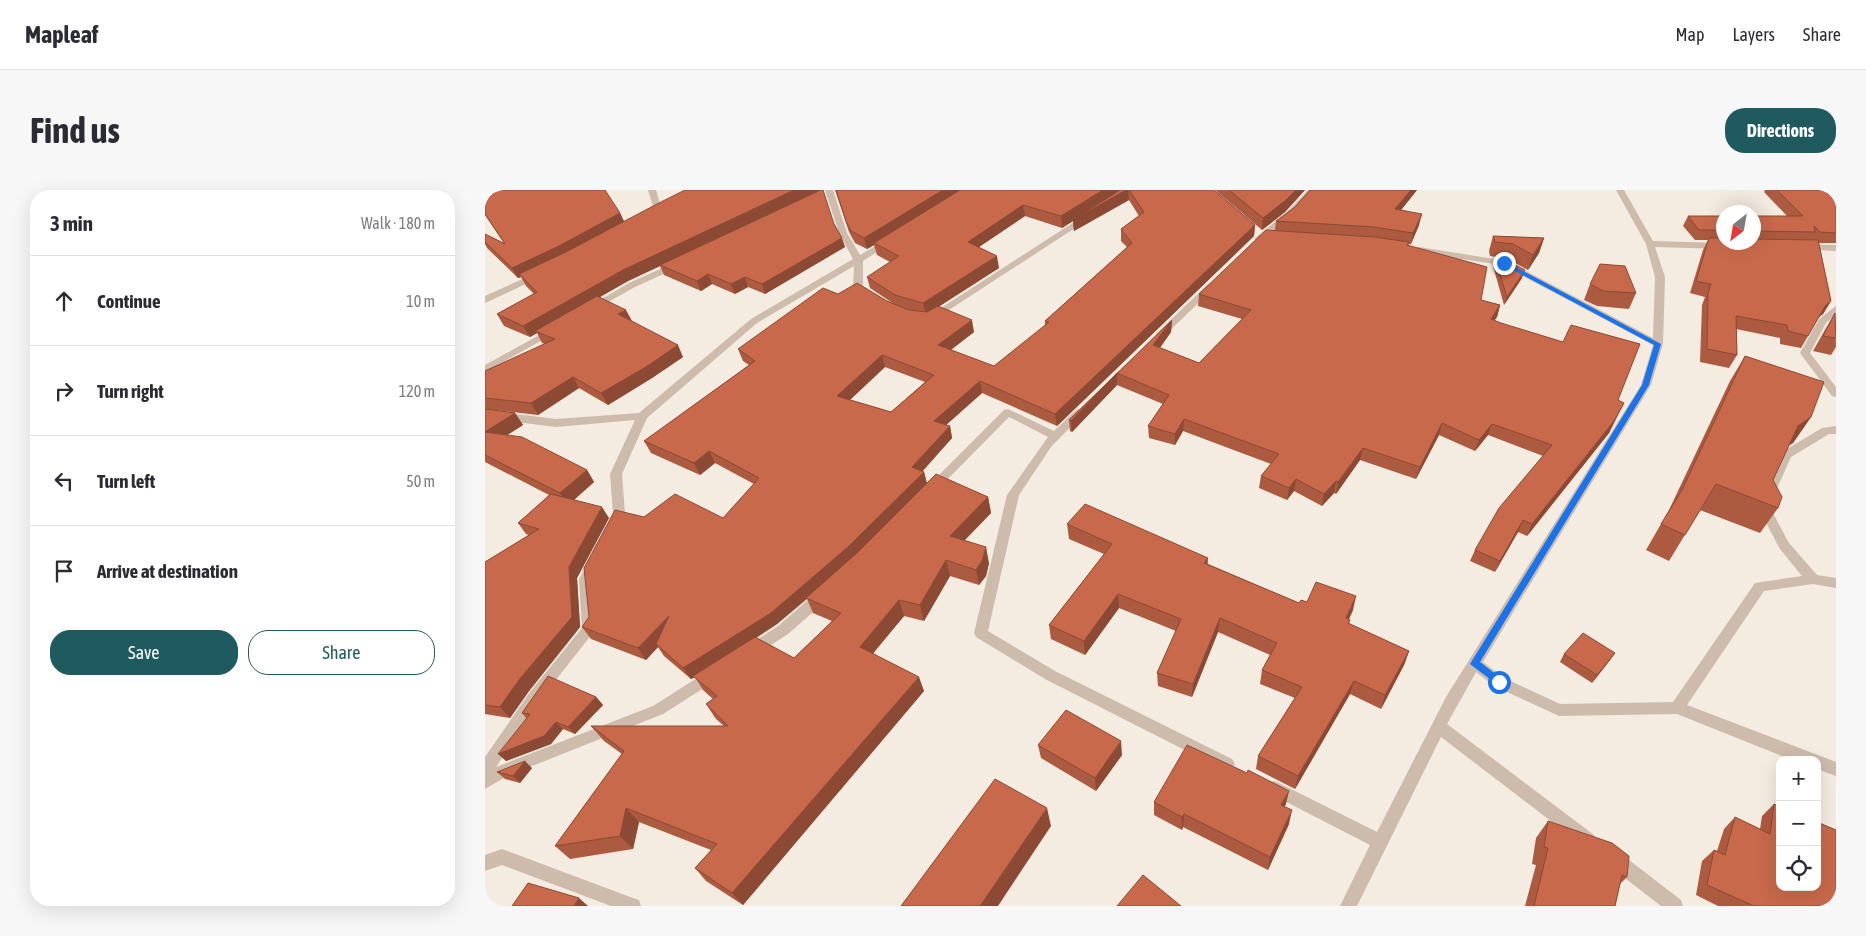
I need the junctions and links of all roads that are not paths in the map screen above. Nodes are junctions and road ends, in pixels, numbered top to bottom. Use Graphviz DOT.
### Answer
graph roads {
  1 [pos="651,190"];
  2 [pos="1312,190"];
  3 [pos="1620,190"];
  4 [pos="829,192"];
  5 [pos="1097,211"];
  6 [pos="641,220"];
  7 [pos="898,236"];
  8 [pos="1650,244"];
  9 [pos="1716,246"];
  10 [pos="1797,247"];
  11 [pos="1836,248"];
  12 [pos="1409,249"];
  13 [pos="1248,250"];
  14 [pos="685,261"];
  15 [pos="859,261"];
  16 [pos="543,272"];
  17 [pos="1220,278"];
  18 [pos="485,300"];
  19 [pos="880,301"];
  20 [pos="1836,309"];
  21 [pos="580,315"];
  22 [pos="919,318"];
  23 [pos="563,325"];
  24 [pos="1658,344"];
  25 [pos="1148,346"];
  26 [pos="485,370"];
  27 [pos="1836,394"];
  28 [pos="1091,401"];
  29 [pos="485,414"];
  30 [pos="642,416"];
  31 [pos="1836,430"];
  32 [pos="1056,436"];
  33 [pos="919,501"];
  34 [pos="606,539"];
  35 [pos="597,555"];
  36 [pos="1813,579"];
  37 [pos="1836,583"];
  38 [pos="831,588"];
  39 [pos="741,657"];
  40 [pos="1474,664"];
  41 [pos="725,668"];
  42 [pos="1677,708"];
  43 [pos="1439,727"];
  44 [pos="1800,756"];
  45 [pos="1821,763"];
  46 [pos="1836,769"];
  47 [pos="485,770"];
  48 [pos="1242,772"];
  49 [pos="1259,780"];
  50 [pos="485,782"];
  51 [pos="1381,842"];
  52 [pos="485,863"];
  53 [pos="633,906"];
  54 [pos="1348,906"];
  55 [pos="1675,906"];
  1 -- 6 [label="street"];
  2 -- 13 [label="street"];
  3 -- 8 [label="street"];
  4 -- 15 [label="street"];
  5 -- 22 [label="street"];
  7 -- 15 [label="street"];
  8 -- 9 [label="street"];
  8 -- 24 [label="street"];
  10 -- 11 [label="street"];
  12 -- 24 [label="street"];
  14 -- 21 [label="street"];
  15 -- 19 [label="street"];
  15 -- 30 [label="street"];
  16 -- 18 [label="street"];
  17 -- 25 [label="street"];
  20 -- 27 [label="street"];
  23 -- 26 [label="street"];
  24 -- 40 [label="street"];
  28 -- 32 [label="street"];
  29 -- 30 [label="street"];
  30 -- 34 [label="street"];
  31 -- 36 [label="street"];
  32 -- 33 [label="street"];
  32 -- 48 [label="street"];
  35 -- 47 [label="street"];
  36 -- 37 [label="street"];
  36 -- 42 [label="street"];
  38 -- 39 [label="street"];
  40 -- 42 [label="street"];
  40 -- 43 [label="street"];
  41 -- 50 [label="street"];
  42 -- 44 [label="street"];
  43 -- 51 [label="street"];
  43 -- 55 [label="street"];
  45 -- 46 [label="street"];
  49 -- 51 [label="street"];
  51 -- 54 [label="street"];
  52 -- 53 [label="street"];
}
